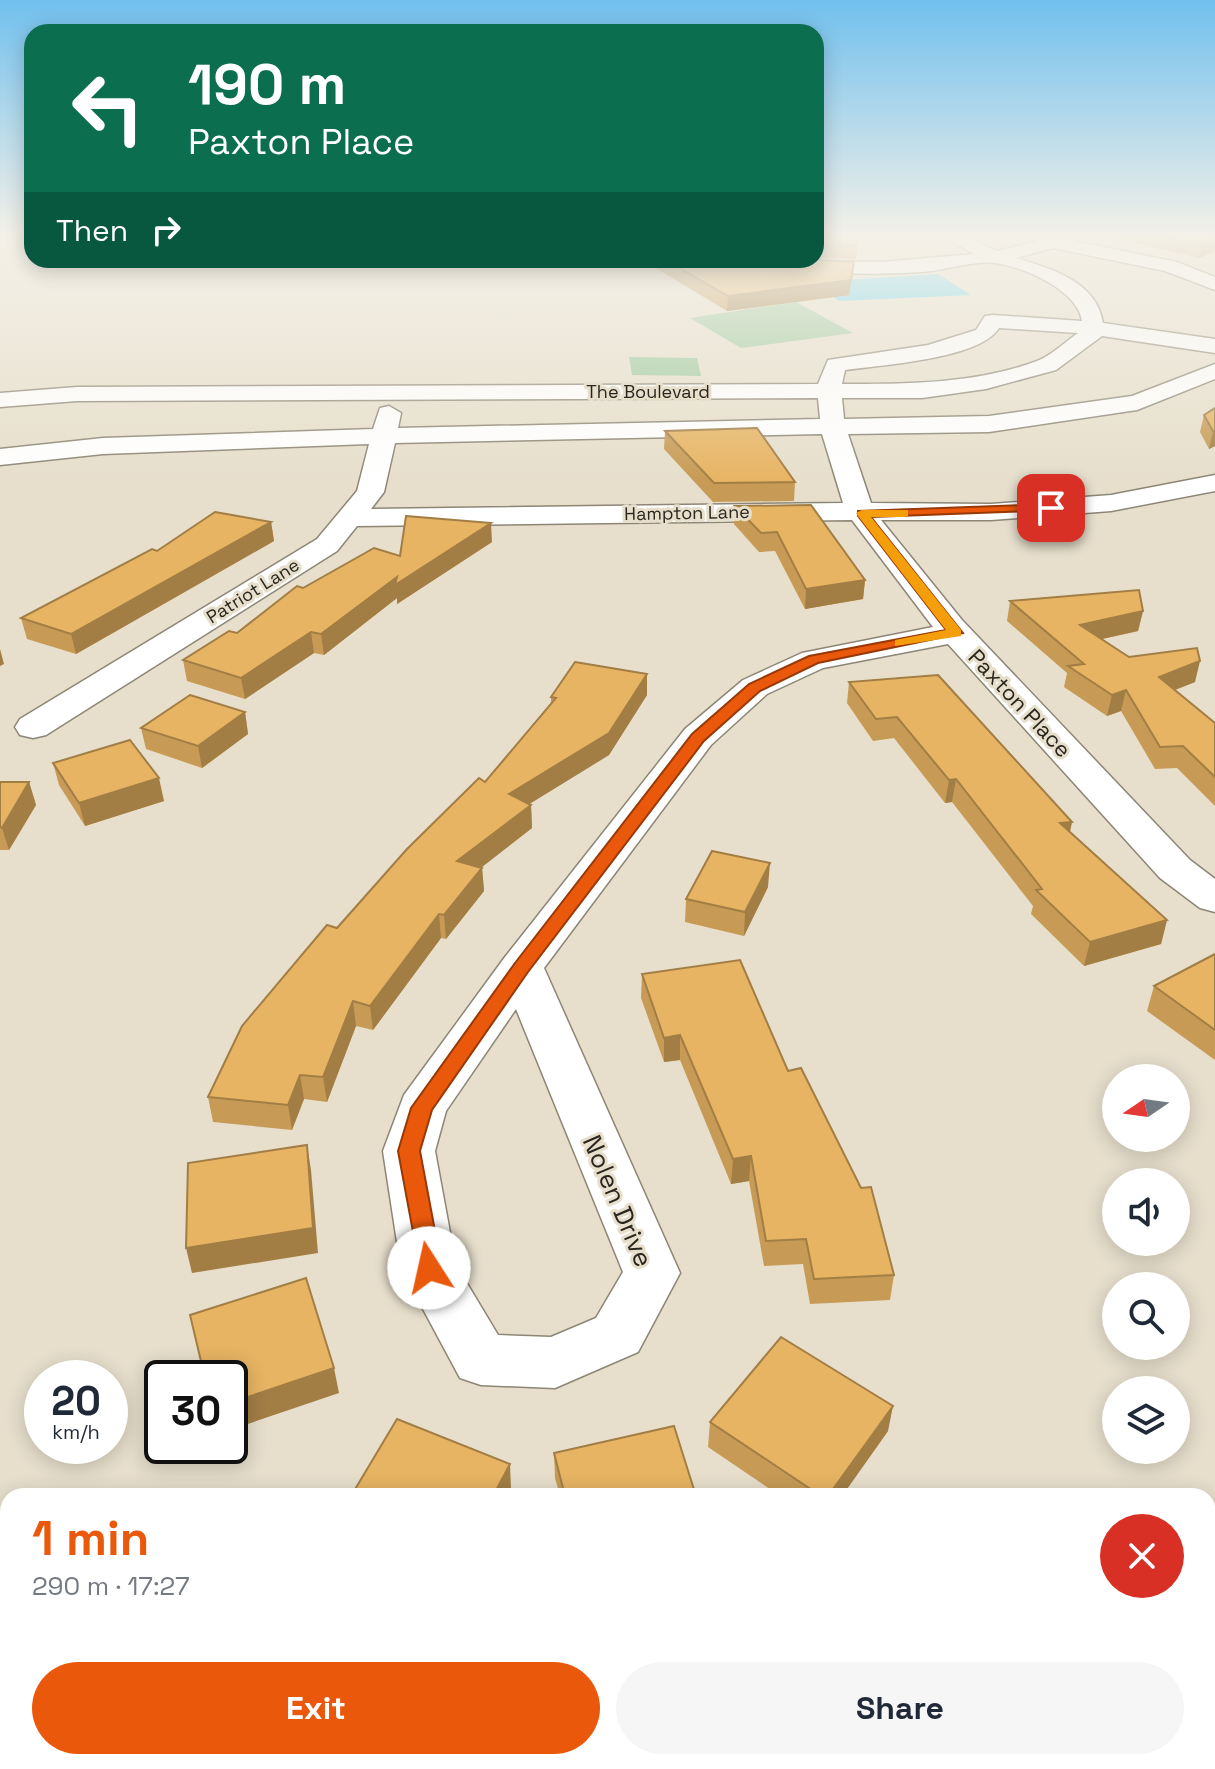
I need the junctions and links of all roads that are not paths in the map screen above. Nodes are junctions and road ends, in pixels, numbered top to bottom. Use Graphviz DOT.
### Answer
graph roads {
  1 [pos="1094,317"];
  2 [pos="1094,328"];
  3 [pos="1215,346"];
  4 [pos="1215,371"];
  5 [pos="394,392"];
  6 [pos="829,392"];
  7 [pos="0,400"];
  8 [pos="832,428"];
  9 [pos="383,437"];
  10 [pos="0,457"];
  11 [pos="1215,483"];
  12 [pos="862,513"];
  13 [pos="348,518"];
  14 [pos="956,633"];
  15 [pos="33,727"];
  16 [pos="1215,899"];
  17 [pos="521,967"];
  1 -- 2 [label="street"];
  2 -- 3 [label="street"];
  2 -- 6 [label="street, The Boulevard"];
  2 -- 6 [label="street"];
  4 -- 8 [label="street, The Boulevard"];
  5 -- 6 [label="street, The Boulevard"];
  5 -- 7 [label="street, The Boulevard"];
  5 -- 9 [label="street, Patriot Lane"];
  6 -- 8 [label="street, Paxton Place"];
  8 -- 9 [label="street, The Boulevard"];
  8 -- 12 [label="street, Paxton Place"];
  9 -- 10 [label="street, The Boulevard"];
  9 -- 13 [label="street, Patriot Lane"];
  11 -- 12 [label="street, Hampton Lane"];
  12 -- 13 [label="street, Hampton Lane"];
  12 -- 14 [label="street, Paxton Place"];
  13 -- 15 [label="street, Patriot Lane"];
  14 -- 16 [label="street, Paxton Place"];
  14 -- 17 [label="street, Nolen Drive"];
  17 -- 17 [label="street, Nolen Drive"];
}
